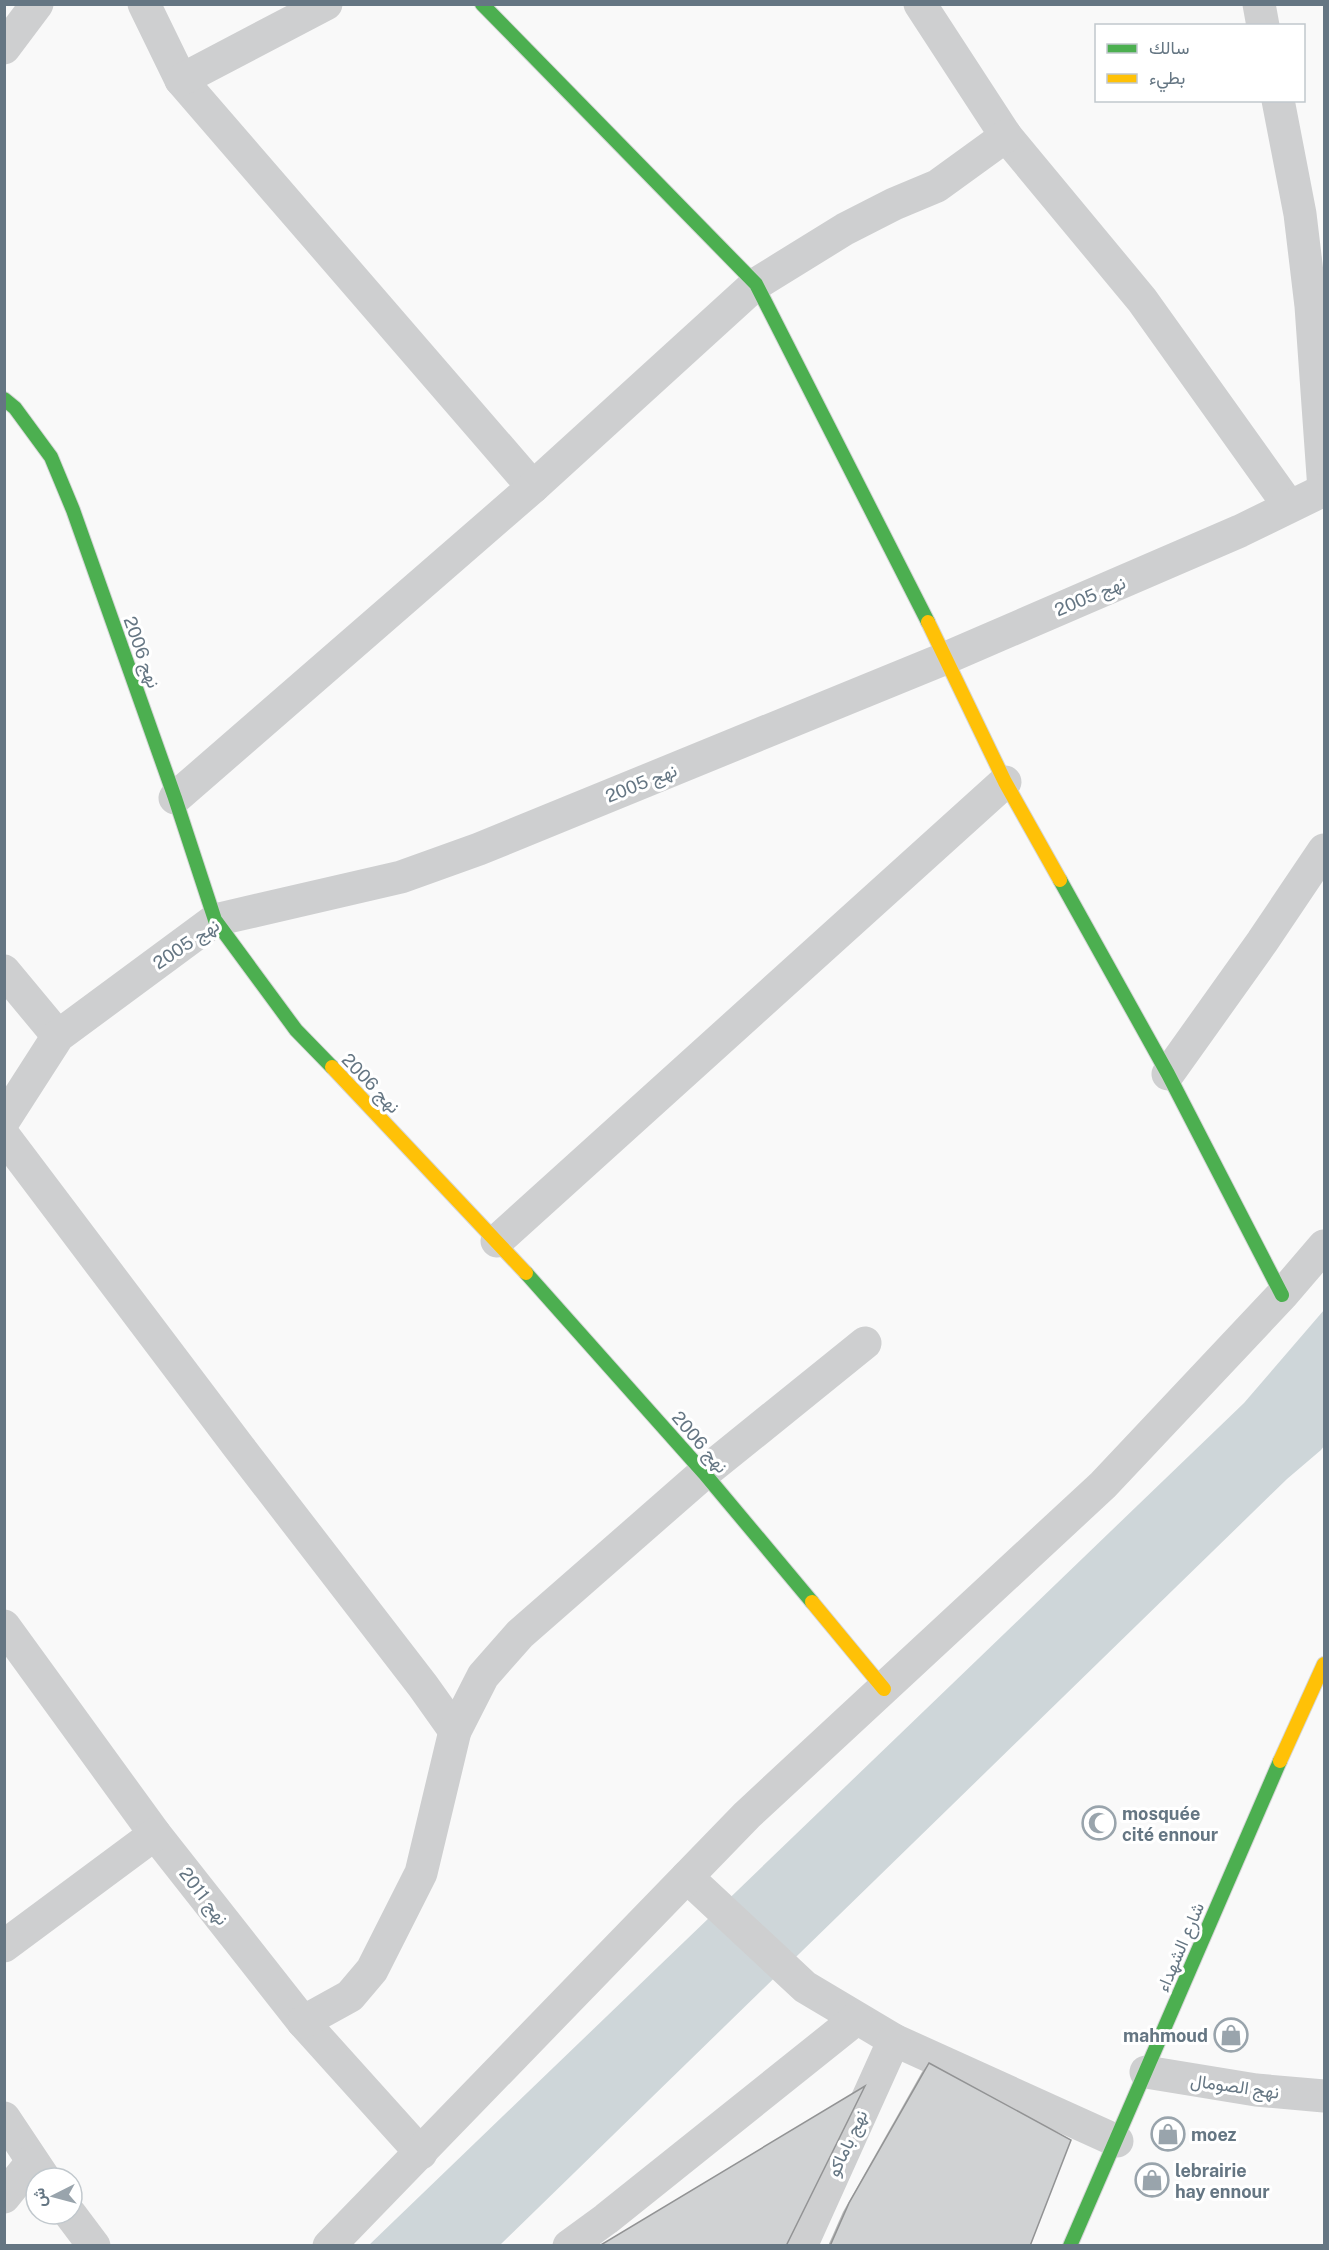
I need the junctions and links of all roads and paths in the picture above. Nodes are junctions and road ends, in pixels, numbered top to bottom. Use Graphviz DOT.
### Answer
graph roads {
  1 [pos="37,4"];
  2 [pos="144,4"];
  3 [pos="326,4"];
  4 [pos="482,4"];
  5 [pos="920,4"];
  6 [pos="1259,4"];
  7 [pos="1263,24"];
  8 [pos="4,48"];
  9 [pos="181,80"];
  10 [pos="1278,102"];
  11 [pos="1006,136"];
  12 [pos="756,284"];
  13 [pos="4,399"];
  14 [pos="533,487"];
  15 [pos="1324,490"];
  16 [pos="1289,506"];
  17 [pos="946,658"];
  18 [pos="1005,782"];
  19 [pos="175,798"];
  20 [pos="1324,850"];
  21 [pos="215,920"];
  22 [pos="4,971"];
  23 [pos="58,1036"];
  24 [pos="1168,1074"];
  25 [pos="4,1120"];
  26 [pos="4,1136"];
  27 [pos="497,1241"];
  28 [pos="1324,1246"];
  29 [pos="1282,1295"];
  30 [pos="865,1343"];
  31 [pos="704,1473"];
  32 [pos="4,1626"];
  33 [pos="1324,1664"];
  34 [pos="884,1689"];
  35 [pos="455,1731"];
  36 [pos="155,1834"];
  37 [pos="694,1885"];
  38 [pos="4,1946"];
  39 [pos="856,2019"];
  40 [pos="303,2022"];
  41 [pos="894,2040"];
  42 [pos="1146,2072"];
  43 [pos="1324,2096"];
  44 [pos="4,2118"];
  45 [pos="1117,2141"];
  46 [pos="421,2152"];
  47 [pos="35,2166"];
  48 [pos="24,2181"];
  49 [pos="4,2197"];
  50 [pos="79,2226"];
  51 [pos="94,2246"];
  52 [pos="329,2246"];
  53 [pos="569,2246"];
  54 [pos="801,2246"];
  55 [pos="1070,2246"];
  1 -- 8 [label="street"];
  2 -- 9 [label="street"];
  3 -- 9 [label="street"];
  4 -- 12 [label="street"];
  5 -- 11 [label="street"];
  6 -- 7 [label="street"];
  9 -- 14 [label="street"];
  10 -- 15 [label="street"];
  11 -- 12 [label="street"];
  11 -- 16 [label="street"];
  12 -- 14 [label="street"];
  12 -- 17 [label="street"];
  13 -- 19 [label="street, نهج 2006"];
  14 -- 19 [label="street"];
  15 -- 16 [label="street, نهج 2005"];
  16 -- 17 [label="street, نهج 2005"];
  17 -- 18 [label="street"];
  17 -- 21 [label="street, نهج 2005"];
  18 -- 24 [label="street"];
  18 -- 27 [label="street"];
  19 -- 21 [label="street, نهج 2006"];
  20 -- 24 [label="street"];
  21 -- 23 [label="street, نهج 2005"];
  21 -- 27 [label="street, نهج 2006"];
  22 -- 23 [label="street"];
  23 -- 25 [label="street, نهج 2005"];
  24 -- 29 [label="street"];
  26 -- 35 [label="street"];
  27 -- 31 [label="street, نهج 2006"];
  28 -- 29 [label="street"];
  29 -- 34 [label="street"];
  30 -- 31 [label="street"];
  31 -- 34 [label="street, نهج 2006"];
  31 -- 35 [label="street"];
  32 -- 36 [label="street, نهج 2011"];
  33 -- 42 [label="street, شارع الشهداء"];
  34 -- 37 [label="street"];
  35 -- 40 [label="street"];
  36 -- 38 [label="street"];
  36 -- 40 [label="street, نهج 2011"];
  37 -- 39 [label="street"];
  37 -- 46 [label="street"];
  39 -- 41 [label="street"];
  39 -- 53 [label="street"];
  40 -- 46 [label="street, نهج 2011"];
  41 -- 45 [label="street"];
  41 -- 54 [label="street, نهج باماكو"];
  42 -- 43 [label="street, نهج الصومال"];
  42 -- 45 [label="street, شارع الشهداء"];
  44 -- 47 [label="street"];
  45 -- 55 [label="street, شارع الشهداء"];
  46 -- 52 [label="street"];
  48 -- 49 [label="street"];
  50 -- 51 [label="street"];
}
